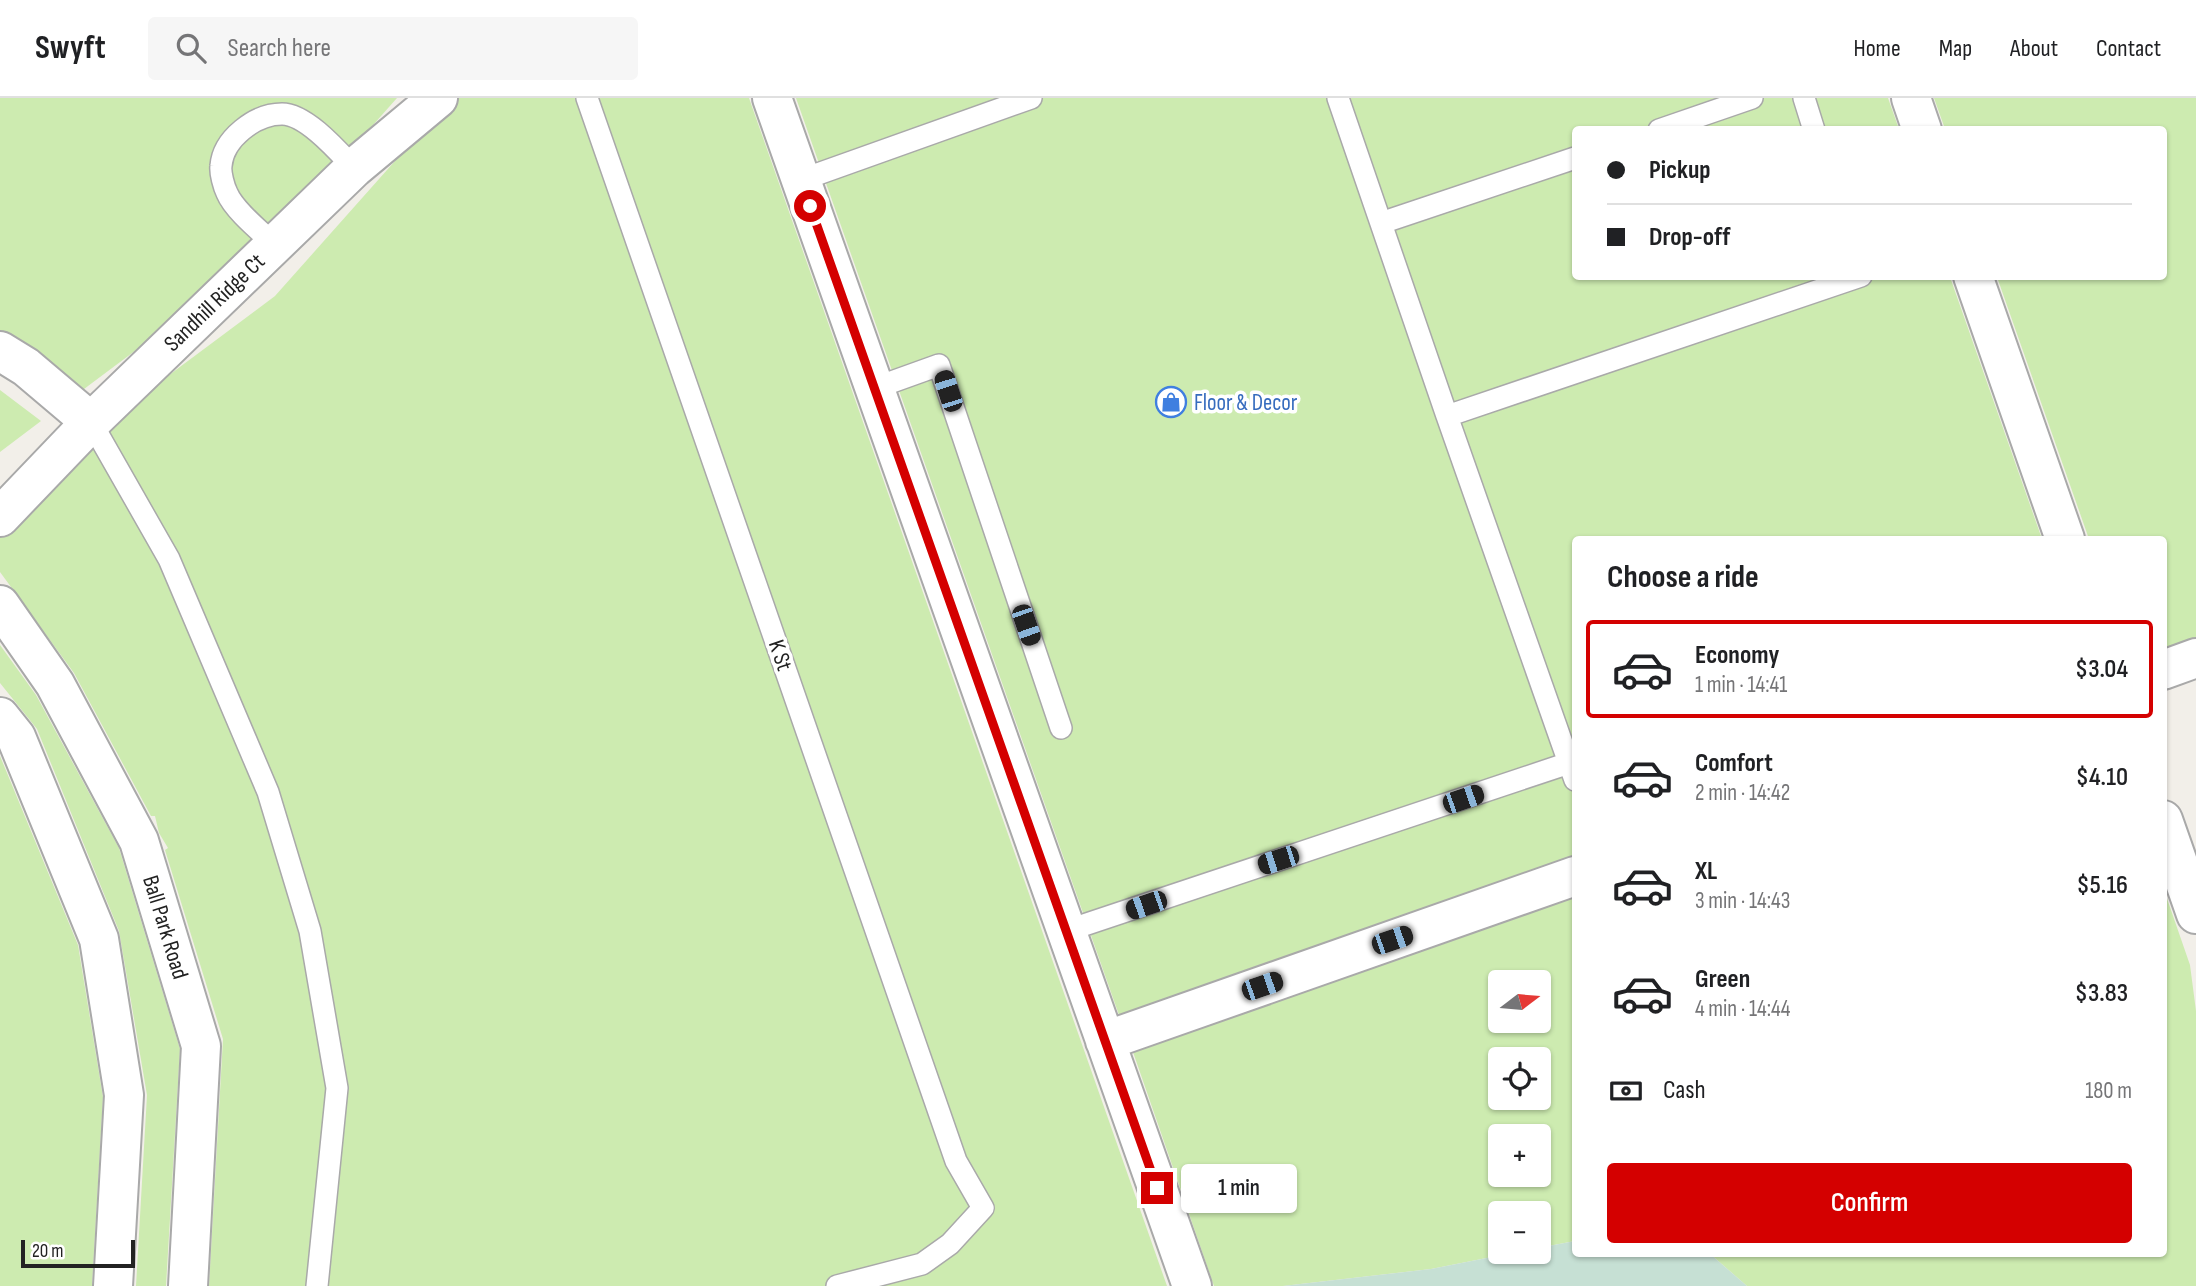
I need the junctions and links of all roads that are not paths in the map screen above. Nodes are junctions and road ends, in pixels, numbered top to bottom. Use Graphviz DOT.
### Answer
graph roads {
  1 [pos="438,98"];
  2 [pos="587,98"];
  3 [pos="772,98"];
  4 [pos="1031,98"];
  5 [pos="1338,98"];
  6 [pos="1752,98"];
  7 [pos="1804,98"];
  8 [pos="1911,98"];
  9 [pos="1671,126"];
  10 [pos="1813,126"];
  11 [pos="1921,126"];
  12 [pos="1572,159"];
  13 [pos="354,167"];
  14 [pos="801,180"];
  15 [pos="1381,223"];
  16 [pos="274,244"];
  17 [pos="1849,280"];
  18 [pos="1974,280"];
  19 [pos="0,351"];
  20 [pos="875,388"];
  21 [pos="1447,416"];
  22 [pos="91,422"];
  23 [pos="0,517"];
  24 [pos="2064,536"];
  25 [pos="0,605"];
  26 [pos="2196,658"];
  27 [pos="2167,669"];
  28 [pos="0,717"];
  29 [pos="1061,729"];
  30 [pos="1572,772"];
  31 [pos="2167,831"];
  32 [pos="1572,877"];
  33 [pos="2196,914"];
  34 [pos="1066,931"];
  35 [pos="1105,1041"];
  36 [pos="113,1286"];
  37 [pos="188,1286"];
  38 [pos="317,1286"];
  39 [pos="837,1286"];
  40 [pos="1192,1286"];
  1 -- 13 [label="street, Sandhill Ridge Ct"];
  2 -- 39 [label="lane, K St"];
  3 -- 14 [label="street"];
  4 -- 14 [label="lane"];
  5 -- 15 [label="lane"];
  6 -- 9 [label="lane"];
  7 -- 10 [label="lane"];
  8 -- 11 [label="street"];
  12 -- 15 [label="lane"];
  13 -- 16 [label="street, Sandhill Ridge Ct"];
  13 -- 16 [label="lane"];
  14 -- 20 [label="street"];
  15 -- 21 [label="lane"];
  16 -- 22 [label="street, Sandhill Ridge Ct"];
  17 -- 21 [label="lane"];
  18 -- 24 [label="street"];
  19 -- 22 [label="street"];
  20 -- 29 [label="lane"];
  20 -- 34 [label="street"];
  21 -- 30 [label="lane"];
  22 -- 23 [label="street, Sandhill Ridge Ct"];
  22 -- 38 [label="lane"];
  25 -- 37 [label="street, Ball Park Road"];
  26 -- 27 [label="street"];
  28 -- 36 [label="street"];
  30 -- 34 [label="lane"];
  31 -- 33 [label="street"];
  32 -- 35 [label="street"];
  34 -- 35 [label="street"];
  35 -- 40 [label="street"];
}
